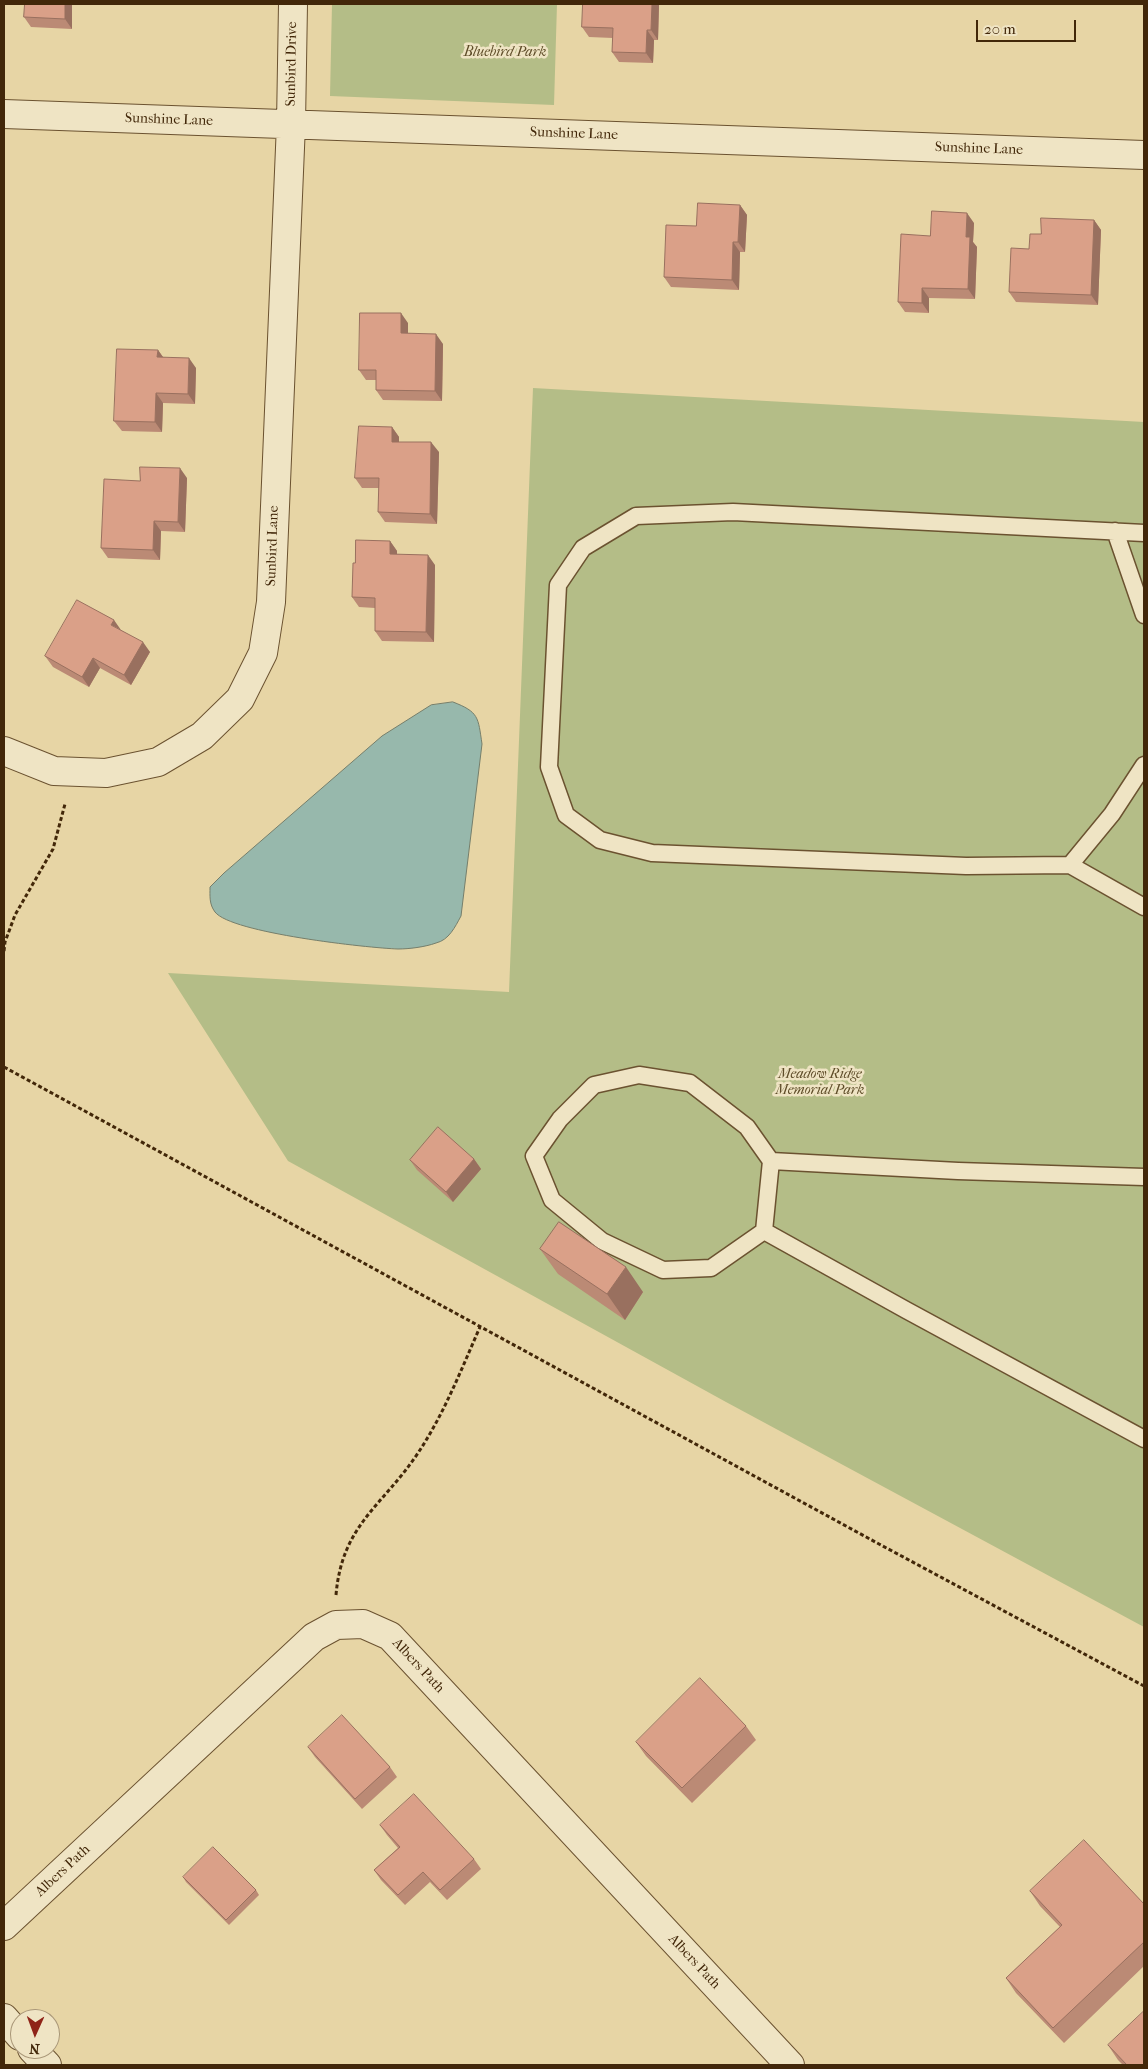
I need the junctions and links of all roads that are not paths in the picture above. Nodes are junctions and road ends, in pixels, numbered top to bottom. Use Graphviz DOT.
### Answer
graph roads {
  1 [pos="293,4"];
  2 [pos="4,114"];
  3 [pos="290,124"];
  4 [pos="1144,155"];
  5 [pos="1115,531"];
  6 [pos="1144,533"];
  7 [pos="1144,615"];
  8 [pos="4,751"];
  9 [pos="1144,765"];
  10 [pos="1070,864"];
  11 [pos="1144,907"];
  12 [pos="771,1161"];
  13 [pos="1144,1177"];
  14 [pos="764,1231"];
  15 [pos="1144,1439"];
  16 [pos="4,1926"];
  17 [pos="790,2065"];
  1 -- 3 [label="street, Sunbird Drive"];
  2 -- 3 [label="street, Sunshine Lane"];
  3 -- 4 [label="street, Sunshine Lane"];
  3 -- 8 [label="street, Sunbird Lane"];
  5 -- 6 [label="lane"];
  5 -- 7 [label="lane"];
  5 -- 10 [label="lane"];
  9 -- 10 [label="lane"];
  10 -- 11 [label="lane"];
  12 -- 13 [label="lane"];
  12 -- 14 [label="lane"];
  12 -- 14 [label="lane"];
  14 -- 15 [label="lane"];
  16 -- 17 [label="street, Albers Path"];
}
